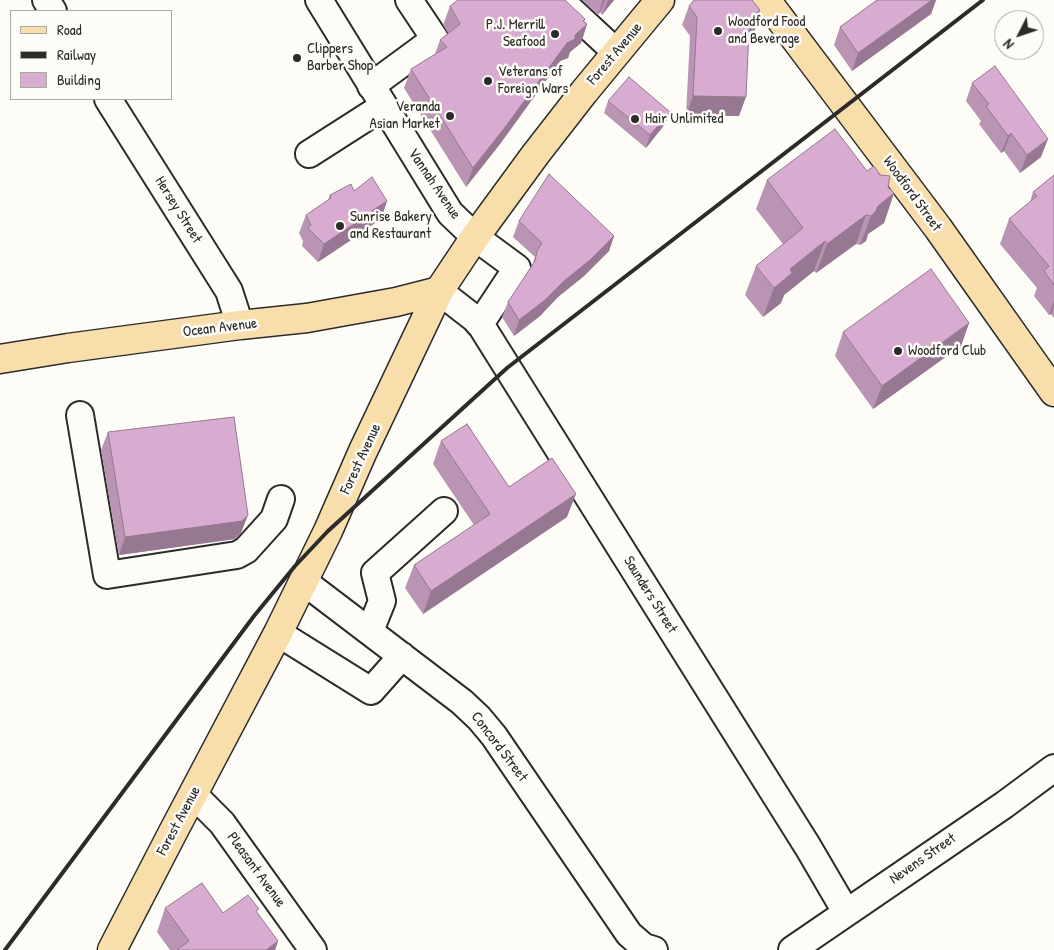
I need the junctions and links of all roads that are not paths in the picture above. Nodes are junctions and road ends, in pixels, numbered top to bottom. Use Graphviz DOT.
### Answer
graph roads {
  1 [pos="319,0"];
  2 [pos="409,0"];
  3 [pos="560,0"];
  4 [pos="660,0"];
  5 [pos="766,0"];
  6 [pos="616,52"];
  7 [pos="378,96"];
  8 [pos="109,100"];
  9 [pos="309,154"];
  10 [pos="475,237"];
  11 [pos="439,292"];
  12 [pos="480,324"];
  13 [pos="240,325"];
  14 [pos="0,359"];
  15 [pos="1054,392"];
  16 [pos="80,415"];
  17 [pos="281,499"];
  18 [pos="444,511"];
  19 [pos="303,581"];
  20 [pos="370,631"];
  21 [pos="278,633"];
  22 [pos="402,656"];
  23 [pos="1054,768"];
  24 [pos="193,794"];
  25 [pos="846,912"];
  26 [pos="112,950"];
  27 [pos="313,950"];
  28 [pos="654,950"];
  29 [pos="792,950"];
  1 -- 7 [label="street, Vannah Avenue"];
  2 -- 7 [label="street"];
  3 -- 6 [label="street"];
  4 -- 6 [label="main road, Forest Avenue"];
  5 -- 15 [label="main road, Woodford Street"];
  6 -- 10 [label="main road, Forest Avenue"];
  7 -- 9 [label="street"];
  7 -- 10 [label="street, Vannah Avenue"];
  8 -- 13 [label="street, Hersey Street"];
  10 -- 11 [label="main road, Forest Avenue"];
  10 -- 12 [label="street, Vannah Avenue"];
  11 -- 12 [label="street, Saunders Street"];
  11 -- 13 [label="main road, Ocean Avenue"];
  11 -- 19 [label="main road, Forest Avenue"];
  12 -- 25 [label="street, Saunders Street"];
  13 -- 14 [label="main road, Ocean Avenue"];
  16 -- 17 [label="street"];
  18 -- 20 [label="street"];
  19 -- 20 [label="street, Concord Street"];
  19 -- 21 [label="main road, Forest Avenue"];
  20 -- 22 [label="street, Concord Street"];
  21 -- 22 [label="street"];
  21 -- 24 [label="main road, Forest Avenue"];
  22 -- 28 [label="street, Concord Street"];
  23 -- 25 [label="street, Nevens Street"];
  24 -- 26 [label="main road, Forest Avenue"];
  24 -- 27 [label="street, Pleasant Avenue"];
  25 -- 29 [label="street, Nevens Street"];
}
